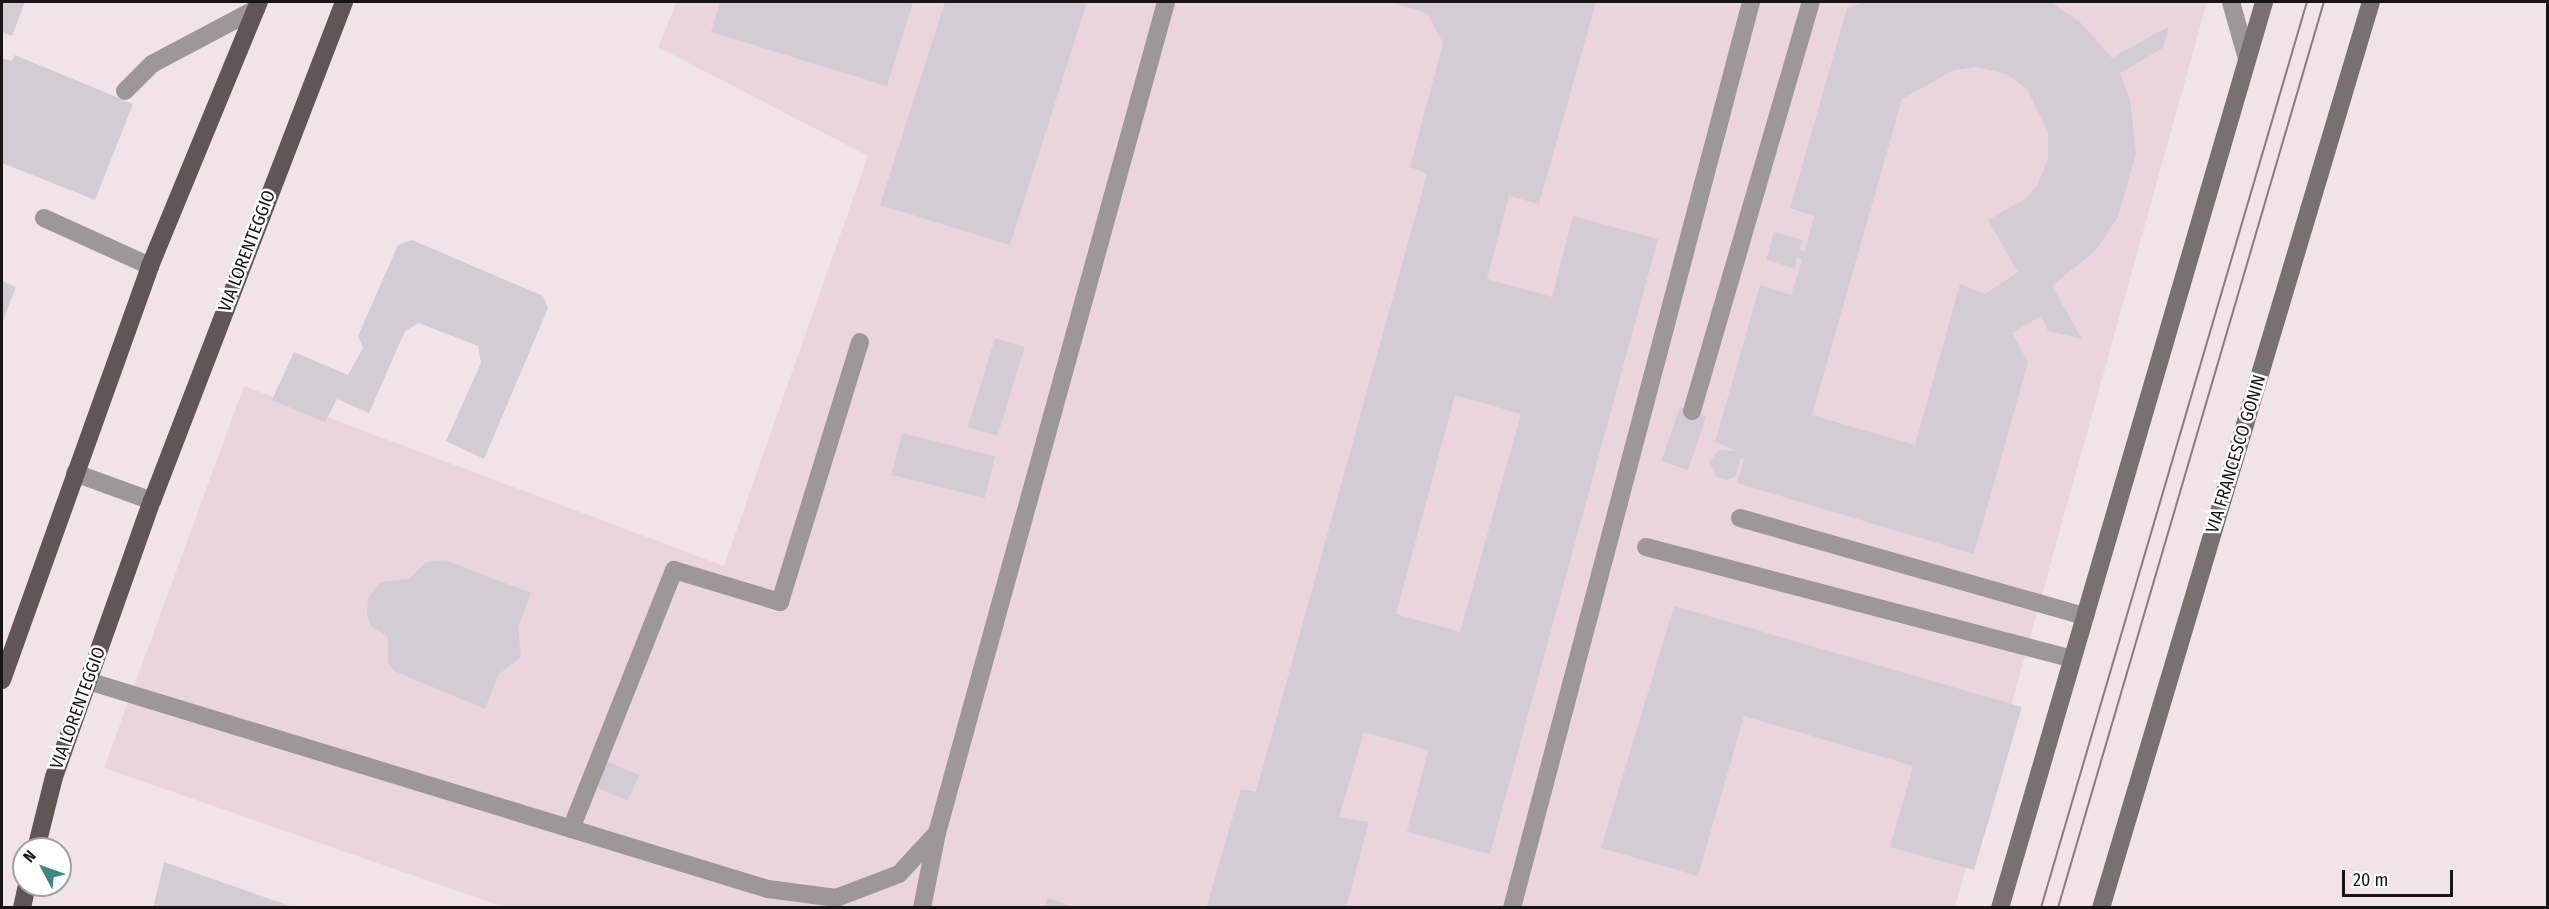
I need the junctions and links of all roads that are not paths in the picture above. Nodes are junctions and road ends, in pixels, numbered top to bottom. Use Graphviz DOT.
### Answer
graph roads {
  1 [pos="344,2"];
  2 [pos="1166,2"];
  3 [pos="1751,2"];
  4 [pos="1811,2"];
  5 [pos="2231,2"];
  6 [pos="2264,2"];
  7 [pos="2371,2"];
  8 [pos="257,5"];
  9 [pos="2247,59"];
  10 [pos="125,92"];
  11 [pos="44,218"];
  12 [pos="150,266"];
  13 [pos="860,342"];
  14 [pos="1692,411"];
  15 [pos="75,473"];
  16 [pos="152,501"];
  17 [pos="1740,518"];
  18 [pos="1646,547"];
  19 [pos="2085,616"];
  20 [pos="2072,659"];
  21 [pos="2,680"];
  22 [pos="88,681"];
  23 [pos="571,829"];
  24 [pos="937,832"];
  25 [pos="39,837"];
  26 [pos="798,900"];
  27 [pos="922,908"];
  28 [pos="1512,908"];
  29 [pos="2000,908"];
  30 [pos="2101,908"];
  1 -- 16 [label="main road, VIA LORENTEGGIO"];
  2 -- 24 [label="lane"];
  3 -- 28 [label="lane"];
  4 -- 14 [label="lane"];
  5 -- 9 [label="lane"];
  6 -- 9 [label="street"];
  7 -- 30 [label="street, VIA FRANCESCO GONIN"];
  8 -- 10 [label="lane"];
  8 -- 12 [label="main road"];
  9 -- 19 [label="street"];
  11 -- 12 [label="lane"];
  12 -- 15 [label="main road"];
  13 -- 23 [label="lane"];
  15 -- 16 [label="lane"];
  15 -- 21 [label="main road"];
  16 -- 22 [label="main road, VIA LORENTEGGIO"];
  17 -- 19 [label="lane"];
  18 -- 20 [label="lane"];
  19 -- 20 [label="street"];
  20 -- 29 [label="street"];
  22 -- 23 [label="lane"];
  22 -- 25 [label="main road, VIA LORENTEGGIO"];
  23 -- 26 [label="lane"];
  24 -- 26 [label="lane"];
  24 -- 27 [label="lane"];
}
